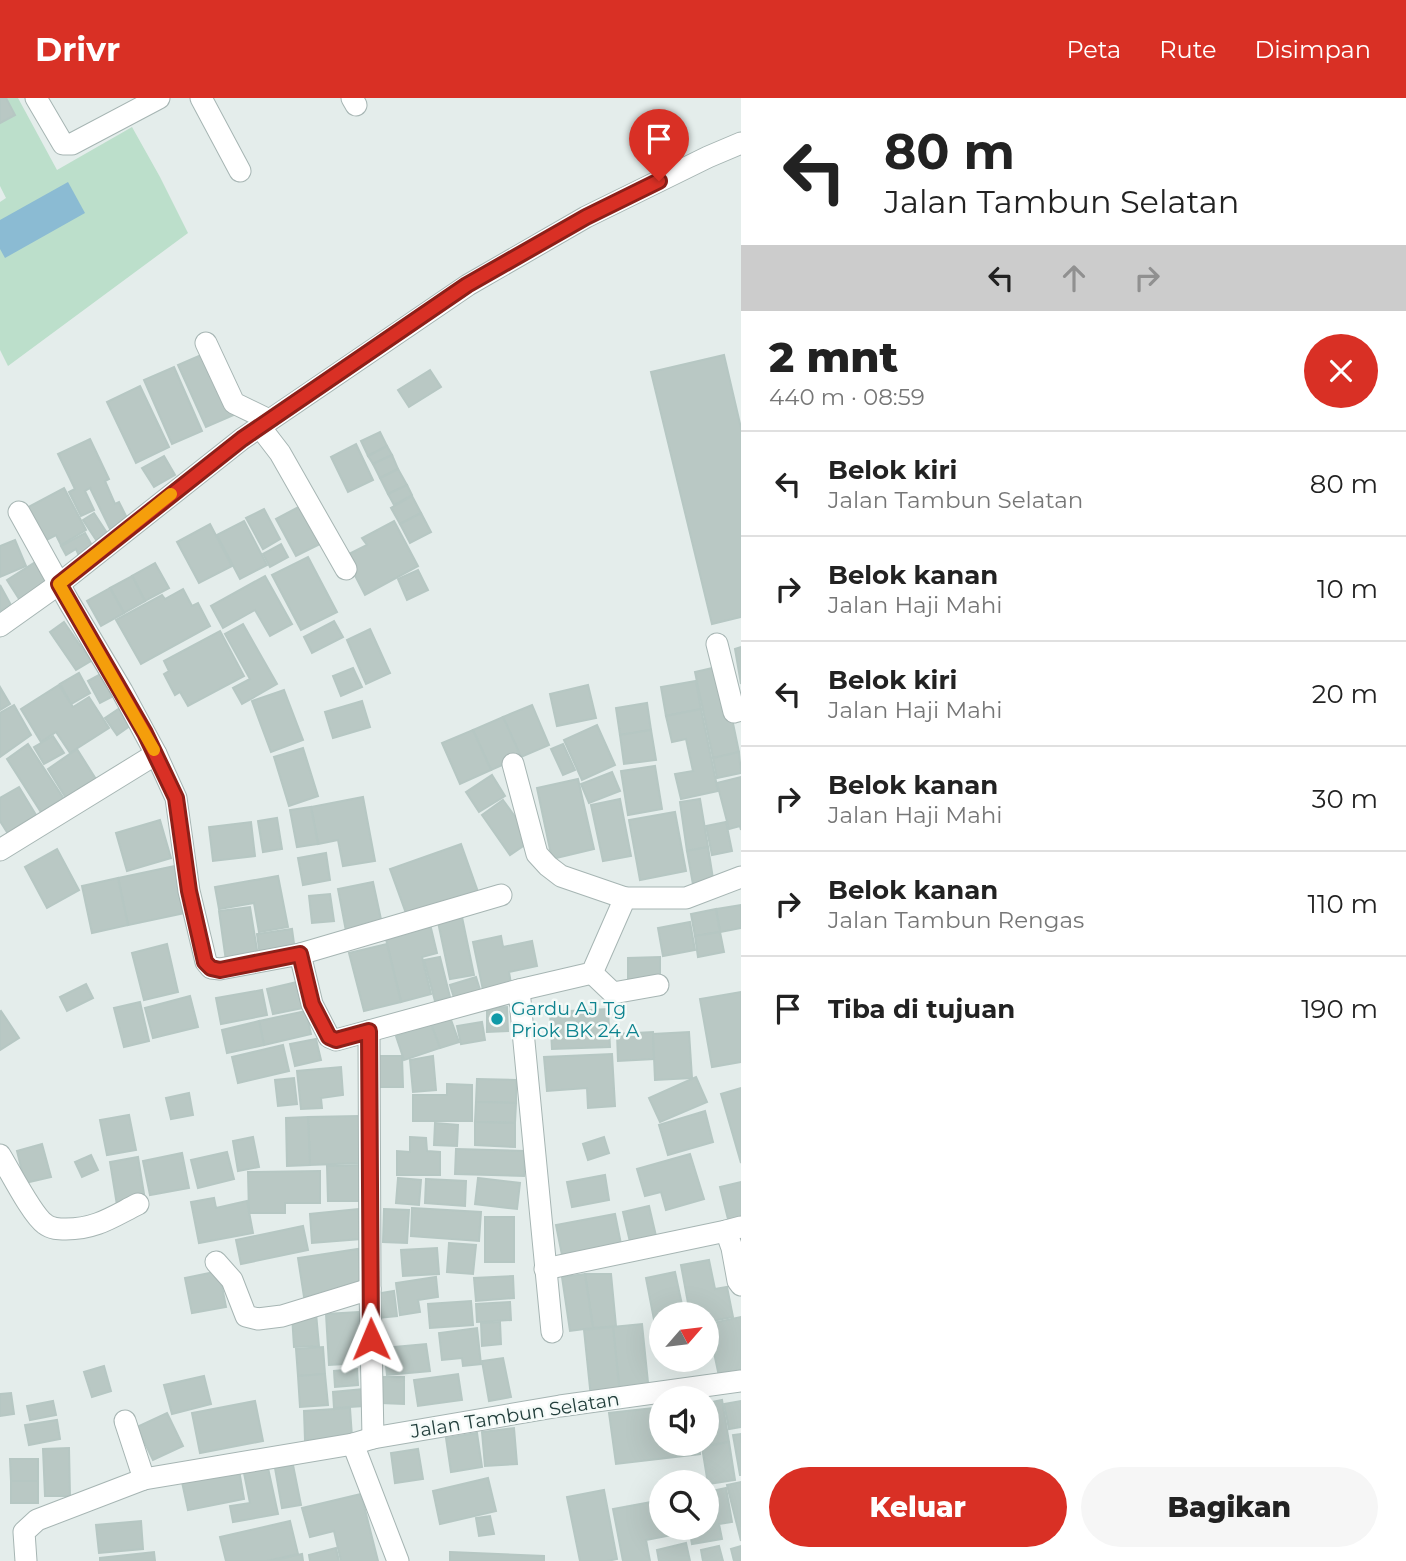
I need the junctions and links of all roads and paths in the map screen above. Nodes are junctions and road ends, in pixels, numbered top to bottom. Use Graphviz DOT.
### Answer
graph roads {
  1 [pos="36,98"];
  2 [pos="159,98"];
  3 [pos="201,98"];
  4 [pos="741,143"];
  5 [pos="240,171"];
  6 [pos="206,343"];
  7 [pos="266,427"];
  8 [pos="19,512"];
  9 [pos="346,569"];
  10 [pos="63,592"];
  11 [pos="0,626"];
  12 [pos="717,644"];
  13 [pos="739,717"];
  14 [pos="156,754"];
  15 [pos="513,764"];
  16 [pos="0,850"];
  17 [pos="741,877"];
  18 [pos="501,895"];
  19 [pos="625,898"];
  20 [pos="300,954"];
  21 [pos="592,973"];
  22 [pos="658,985"];
  23 [pos="519,990"];
  24 [pos="369,1031"];
  25 [pos="0,1155"];
  26 [pos="138,1204"];
  27 [pos="733,1229"];
  28 [pos="216,1262"];
  29 [pos="545,1269"];
  30 [pos="741,1285"];
  31 [pos="370,1289"];
  32 [pos="552,1332"];
  33 [pos="741,1381"];
  34 [pos="125,1421"];
  35 [pos="363,1441"];
  36 [pos="144,1479"];
  37 [pos="26,1561"];
  38 [pos="398,1561"];
  1 -- 2 [label="street"];
  3 -- 5 [label="street"];
  4 -- 7 [label="street"];
  6 -- 7 [label="street"];
  7 -- 9 [label="street"];
  7 -- 10 [label="street"];
  8 -- 10 [label="street"];
  10 -- 11 [label="street"];
  10 -- 14 [label="street"];
  12 -- 13 [label="street"];
  14 -- 16 [label="street"];
  14 -- 20 [label="street"];
  15 -- 19 [label="street"];
  17 -- 19 [label="street"];
  18 -- 20 [label="street"];
  19 -- 21 [label="street"];
  20 -- 24 [label="street"];
  21 -- 22 [label="street"];
  21 -- 23 [label="street"];
  23 -- 24 [label="street"];
  23 -- 29 [label="street"];
  24 -- 31 [label="street"];
  25 -- 26 [label="street"];
  27 -- 29 [label="street"];
  27 -- 30 [label="street"];
  28 -- 31 [label="street"];
  29 -- 32 [label="street"];
  31 -- 35 [label="street"];
  33 -- 35 [label="street, Jalan Tambun Selatan"];
  34 -- 36 [label="street"];
  35 -- 36 [label="street, Jalan Tambun Selatan"];
  35 -- 38 [label="street"];
  36 -- 37 [label="street, Jalan Tambun Selatan"];
}
